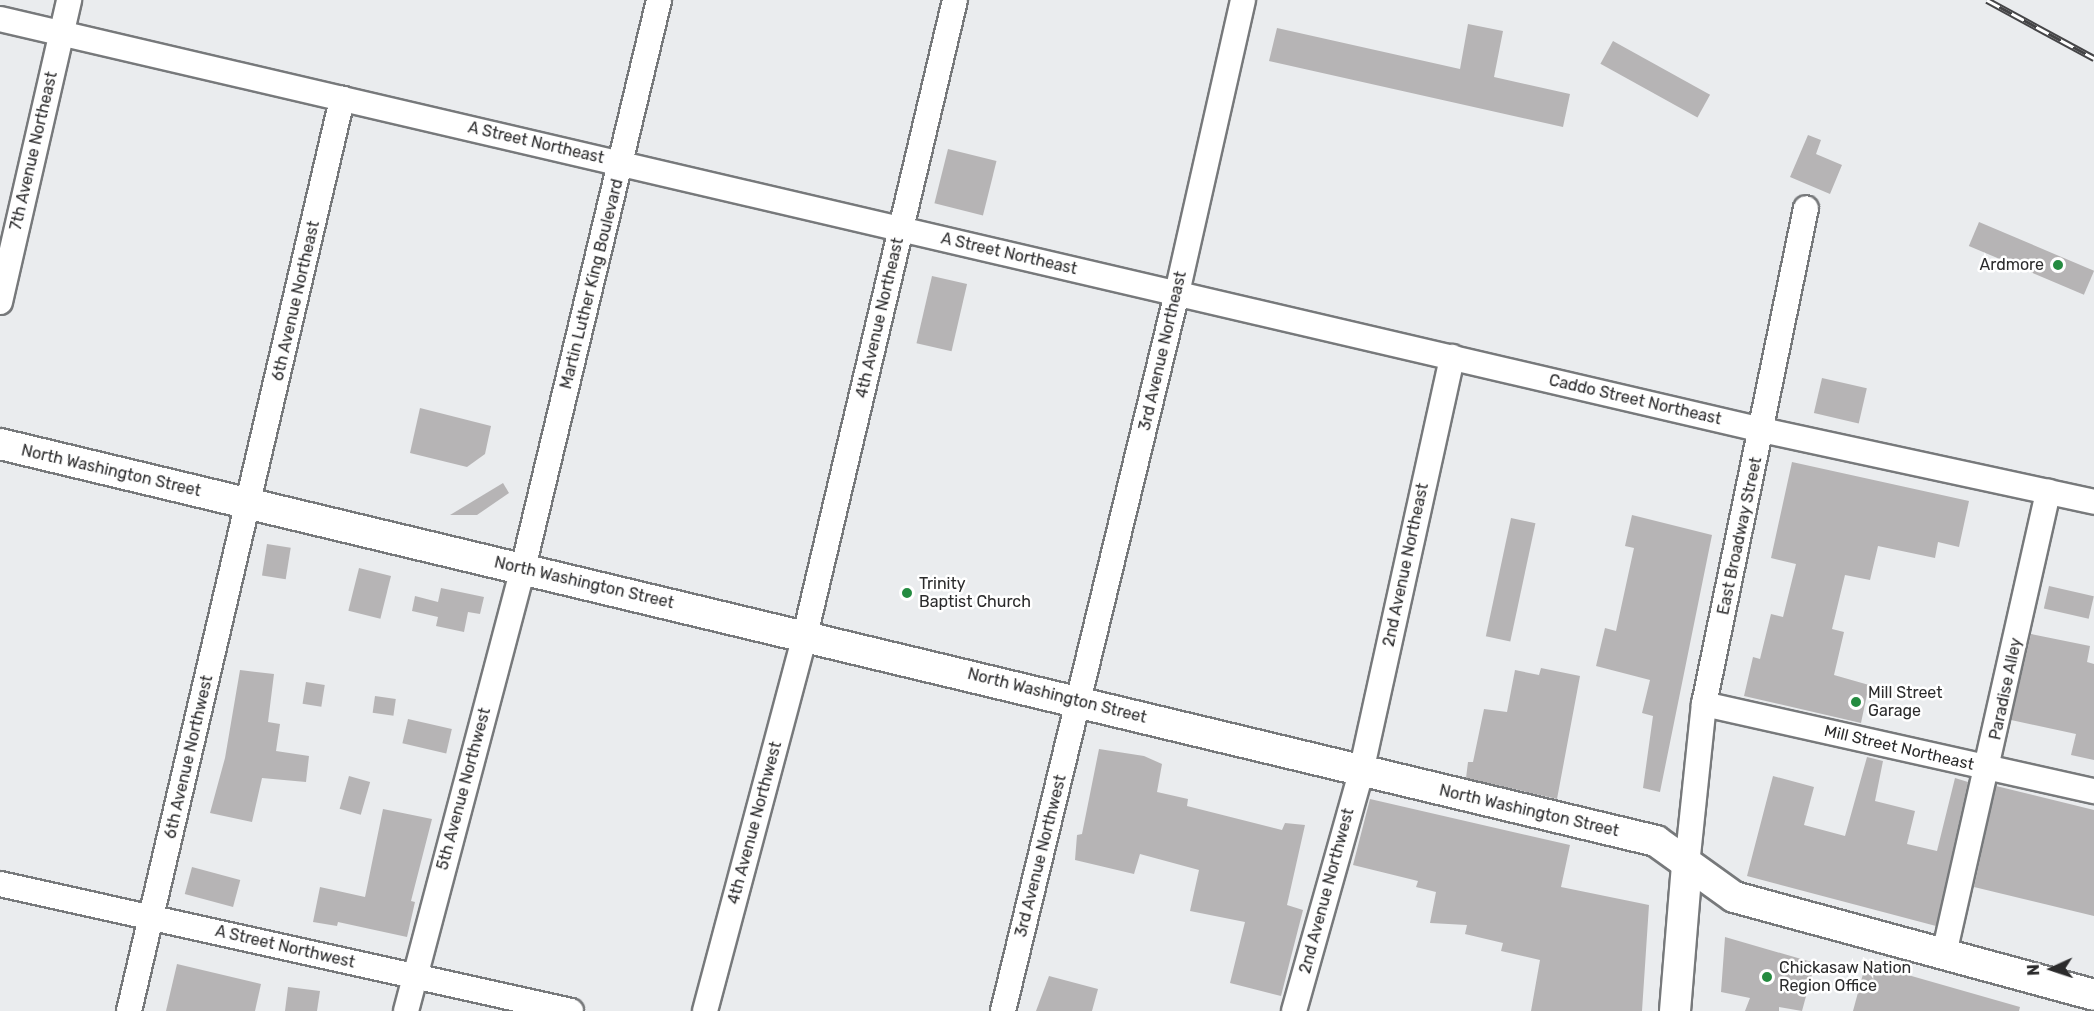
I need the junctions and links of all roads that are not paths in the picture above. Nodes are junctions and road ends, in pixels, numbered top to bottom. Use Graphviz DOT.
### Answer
graph roads {
  1 [pos="69,0"];
  2 [pos="659,0"];
  3 [pos="955,0"];
  4 [pos="1243,0"];
  5 [pos="0,19"];
  6 [pos="61,34"];
  7 [pos="342,99"];
  8 [pos="622,163"];
  9 [pos="1806,208"];
  10 [pos="901,228"];
  11 [pos="1177,293"];
  12 [pos="0,302"];
  13 [pos="1452,357"];
  14 [pos="1762,430"];
  15 [pos="0,444"];
  16 [pos="2048,492"];
  17 [pos="2094,502"];
  18 [pos="250,504"];
  19 [pos="523,568"];
  20 [pos="805,635"];
  21 [pos="1079,701"];
  22 [pos="1704,704"];
  23 [pos="1989,768"];
  24 [pos="1360,772"];
  25 [pos="2094,791"];
  26 [pos="1687,865"];
  27 [pos="0,884"];
  28 [pos="150,917"];
  29 [pos="1944,954"];
  30 [pos="414,976"];
  31 [pos="2094,995"];
  32 [pos="129,1011"];
  33 [pos="406,1011"];
  34 [pos="571,1011"];
  35 [pos="705,1011"];
  36 [pos="1003,1011"];
  37 [pos="1294,1011"];
  38 [pos="1675,1011"];
  1 -- 6 [label="street, 7th Avenue Northeast"];
  2 -- 8 [label="street, Martin Luther King Boulevard"];
  3 -- 10 [label="street, 4th Avenue Northeast"];
  4 -- 11 [label="street, 3rd Avenue Northeast"];
  5 -- 6 [label="street, A Street Northeast"];
  6 -- 7 [label="street, A Street Northeast"];
  6 -- 12 [label="street, 7th Avenue Northeast"];
  7 -- 8 [label="street, A Street Northeast"];
  7 -- 18 [label="street, 6th Avenue Northeast"];
  8 -- 10 [label="street, A Street Northeast"];
  8 -- 19 [label="street, Martin Luther King Boulevard"];
  9 -- 14 [label="street, East Broadway Street"];
  10 -- 11 [label="street, A Street Northeast"];
  10 -- 20 [label="street, 4th Avenue Northeast"];
  11 -- 13 [label="street, Caddo Street Northeast"];
  11 -- 21 [label="street, 3rd Avenue Northeast"];
  13 -- 14 [label="street, Caddo Street Northeast"];
  13 -- 24 [label="street, 2nd Avenue Northeast"];
  14 -- 16 [label="street, Caddo Street Northeast"];
  14 -- 22 [label="street, East Broadway Street"];
  15 -- 18 [label="main road, North Washington Street"];
  16 -- 17 [label="street, Caddo Street Northeast"];
  16 -- 23 [label="street, Paradise Alley"];
  18 -- 19 [label="main road, North Washington Street"];
  18 -- 28 [label="street, 6th Avenue Northwest"];
  19 -- 20 [label="main road, North Washington Street"];
  19 -- 30 [label="street, 5th Avenue Northwest"];
  20 -- 21 [label="main road, North Washington Street"];
  20 -- 35 [label="street, 4th Avenue Northwest"];
  21 -- 24 [label="main road, North Washington Street"];
  21 -- 36 [label="street, 3rd Avenue Northwest"];
  22 -- 23 [label="street, Mill Street Northeast"];
  22 -- 26 [label="street, East Broadway Street"];
  23 -- 25 [label="street, Mill Street Northeast"];
  23 -- 29 [label="street, Paradise Alley"];
  24 -- 26 [label="main road, North Washington Street"];
  24 -- 37 [label="street, 2nd Avenue Northwest"];
  26 -- 29 [label="main road, North Washington Street"];
  26 -- 38 [label="main road"];
  27 -- 28 [label="street, A Street Northwest"];
  28 -- 30 [label="street, A Street Northwest"];
  28 -- 32 [label="street, 6th Avenue Northwest"];
  29 -- 31 [label="main road, North Washington Street"];
  30 -- 33 [label="street, 5th Avenue Northwest"];
  30 -- 34 [label="street, A Street Northwest"];
}
